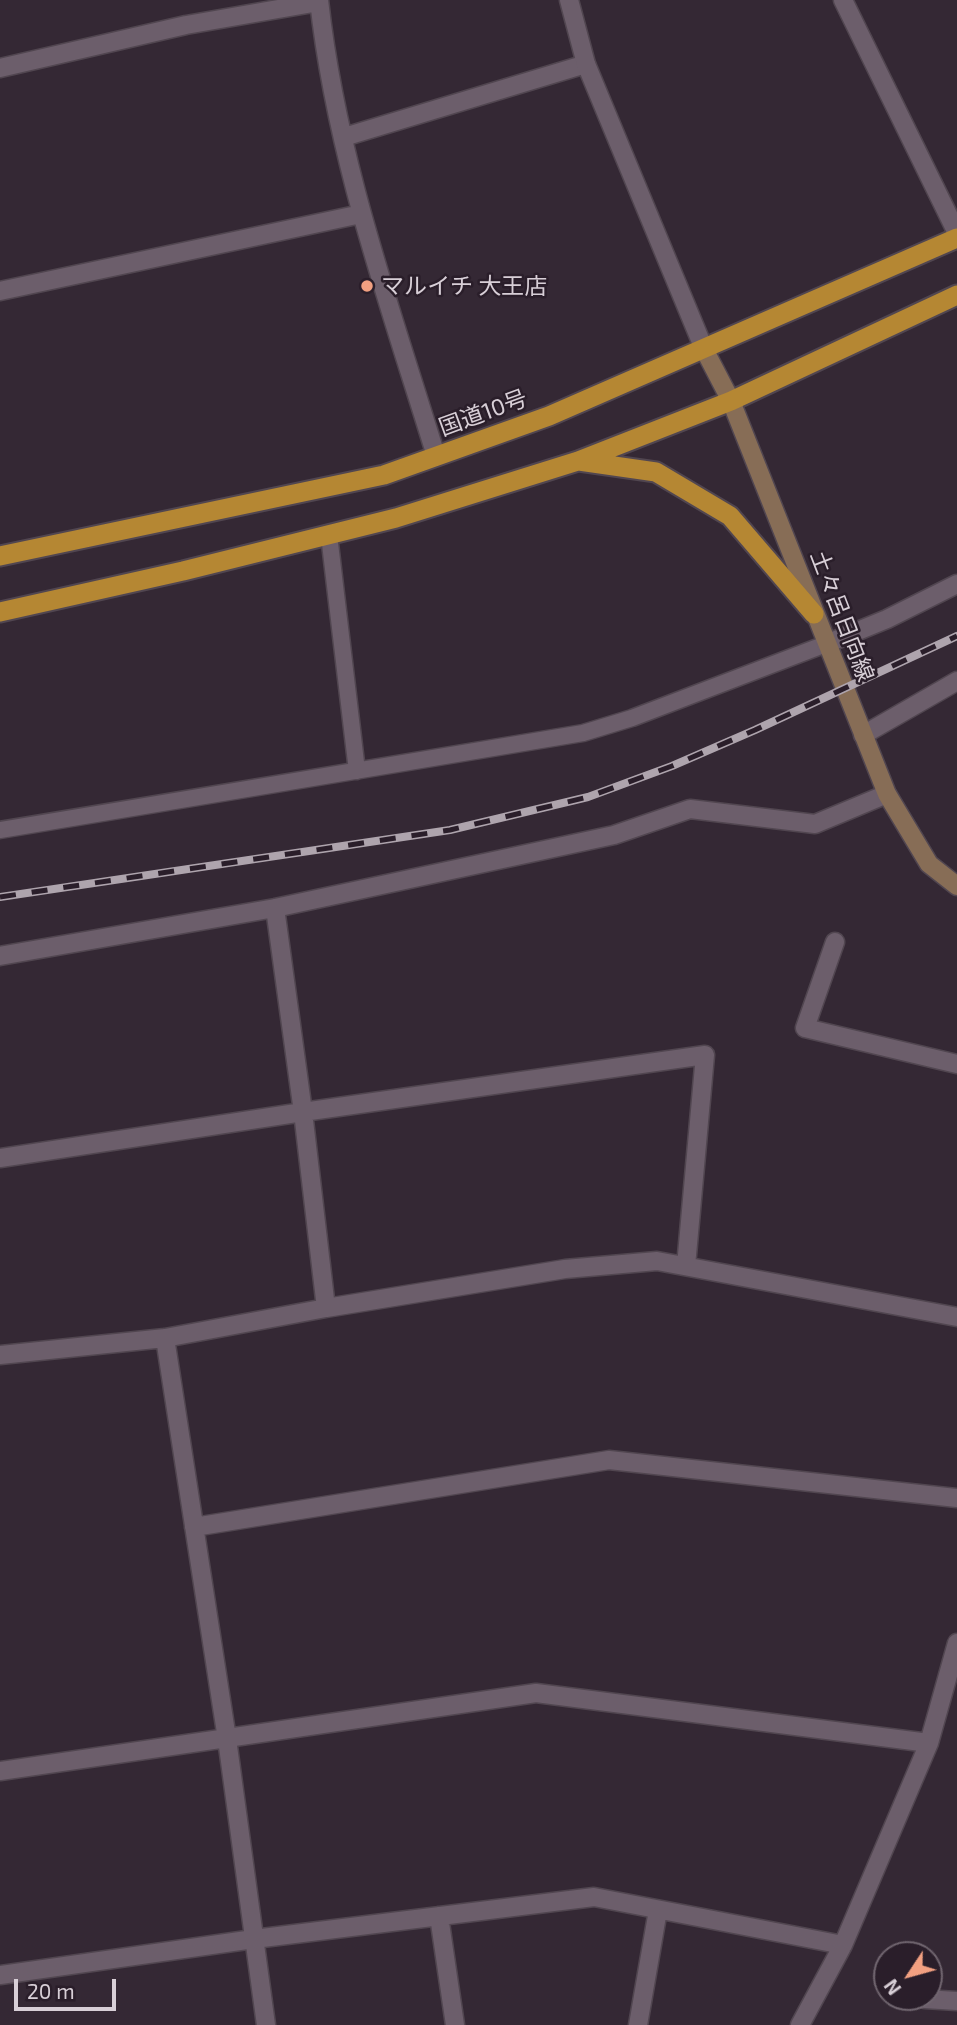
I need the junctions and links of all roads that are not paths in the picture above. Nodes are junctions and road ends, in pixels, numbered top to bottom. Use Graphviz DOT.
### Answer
graph roads {
  1 [pos="569,0"];
  2 [pos="319,1"];
  3 [pos="847,2"];
  4 [pos="586,64"];
  5 [pos="0,68"];
  6 [pos="344,138"];
  7 [pos="361,214"];
  8 [pos="957,236"];
  9 [pos="0,291"];
  10 [pos="957,295"];
  11 [pos="704,349"];
  12 [pos="731,401"];
  13 [pos="436,456"];
  14 [pos="578,461"];
  15 [pos="328,535"];
  16 [pos="0,556"];
  17 [pos="957,584"];
  18 [pos="0,612"];
  19 [pos="814,614"];
  20 [pos="826,644"];
  21 [pos="957,681"];
  22 [pos="863,735"];
  23 [pos="357,771"];
  24 [pos="887,794"];
  25 [pos="0,830"];
  26 [pos="957,886"];
  27 [pos="275,908"];
  28 [pos="835,942"];
  29 [pos="0,956"];
  30 [pos="957,1063"];
  31 [pos="303,1112"];
  32 [pos="0,1158"];
  33 [pos="686,1266"];
  34 [pos="326,1308"];
  35 [pos="957,1317"];
  36 [pos="165,1338"];
  37 [pos="0,1355"];
  38 [pos="957,1498"];
  39 [pos="194,1527"];
  40 [pos="957,1643"];
  41 [pos="227,1740"];
  42 [pos="929,1742"];
  43 [pos="0,1771"];
  44 [pos="658,1910"];
  45 [pos="439,1916"];
  46 [pos="254,1939"];
  47 [pos="843,1945"];
  48 [pos="0,1975"];
  49 [pos="266,2025"];
  50 [pos="455,2025"];
  51 [pos="638,2025"];
  52 [pos="800,2025"];
  1 -- 4 [label="street"];
  2 -- 5 [label="street"];
  2 -- 6 [label="street"];
  3 -- 8 [label="street"];
  4 -- 6 [label="street"];
  4 -- 11 [label="street"];
  6 -- 7 [label="street"];
  7 -- 9 [label="street"];
  7 -- 13 [label="street"];
  8 -- 11 [label="highway, 国道10号"];
  10 -- 12 [label="highway"];
  11 -- 12 [label="main road, 土々呂日向線"];
  11 -- 13 [label="highway, 国道10号"];
  12 -- 14 [label="highway"];
  12 -- 19 [label="main road, 土々呂日向線"];
  13 -- 16 [label="highway, 国道10号"];
  14 -- 15 [label="highway"];
  14 -- 19 [label="highway"];
  15 -- 18 [label="highway"];
  15 -- 23 [label="lane"];
  17 -- 20 [label="street"];
  19 -- 20 [label="main road, 土々呂日向線"];
  20 -- 22 [label="main road, 土々呂日向線"];
  20 -- 23 [label="lane"];
  21 -- 22 [label="street"];
  22 -- 24 [label="main road, 土々呂日向線"];
  23 -- 25 [label="lane"];
  24 -- 26 [label="main road, 土々呂日向線"];
  24 -- 27 [label="street"];
  27 -- 29 [label="street"];
  27 -- 31 [label="street"];
  28 -- 30 [label="street"];
  31 -- 32 [label="street"];
  31 -- 33 [label="street"];
  31 -- 34 [label="street"];
  33 -- 34 [label="street"];
  33 -- 35 [label="street"];
  34 -- 36 [label="street"];
  36 -- 37 [label="street"];
  36 -- 39 [label="street"];
  38 -- 39 [label="street"];
  39 -- 41 [label="street"];
  40 -- 42 [label="street"];
  41 -- 42 [label="street"];
  41 -- 43 [label="street"];
  41 -- 46 [label="street"];
  42 -- 47 [label="street"];
  44 -- 45 [label="street"];
  44 -- 47 [label="street"];
  44 -- 51 [label="street"];
  45 -- 46 [label="street"];
  45 -- 50 [label="street"];
  46 -- 48 [label="street"];
  46 -- 49 [label="street"];
  47 -- 52 [label="street"];
}
